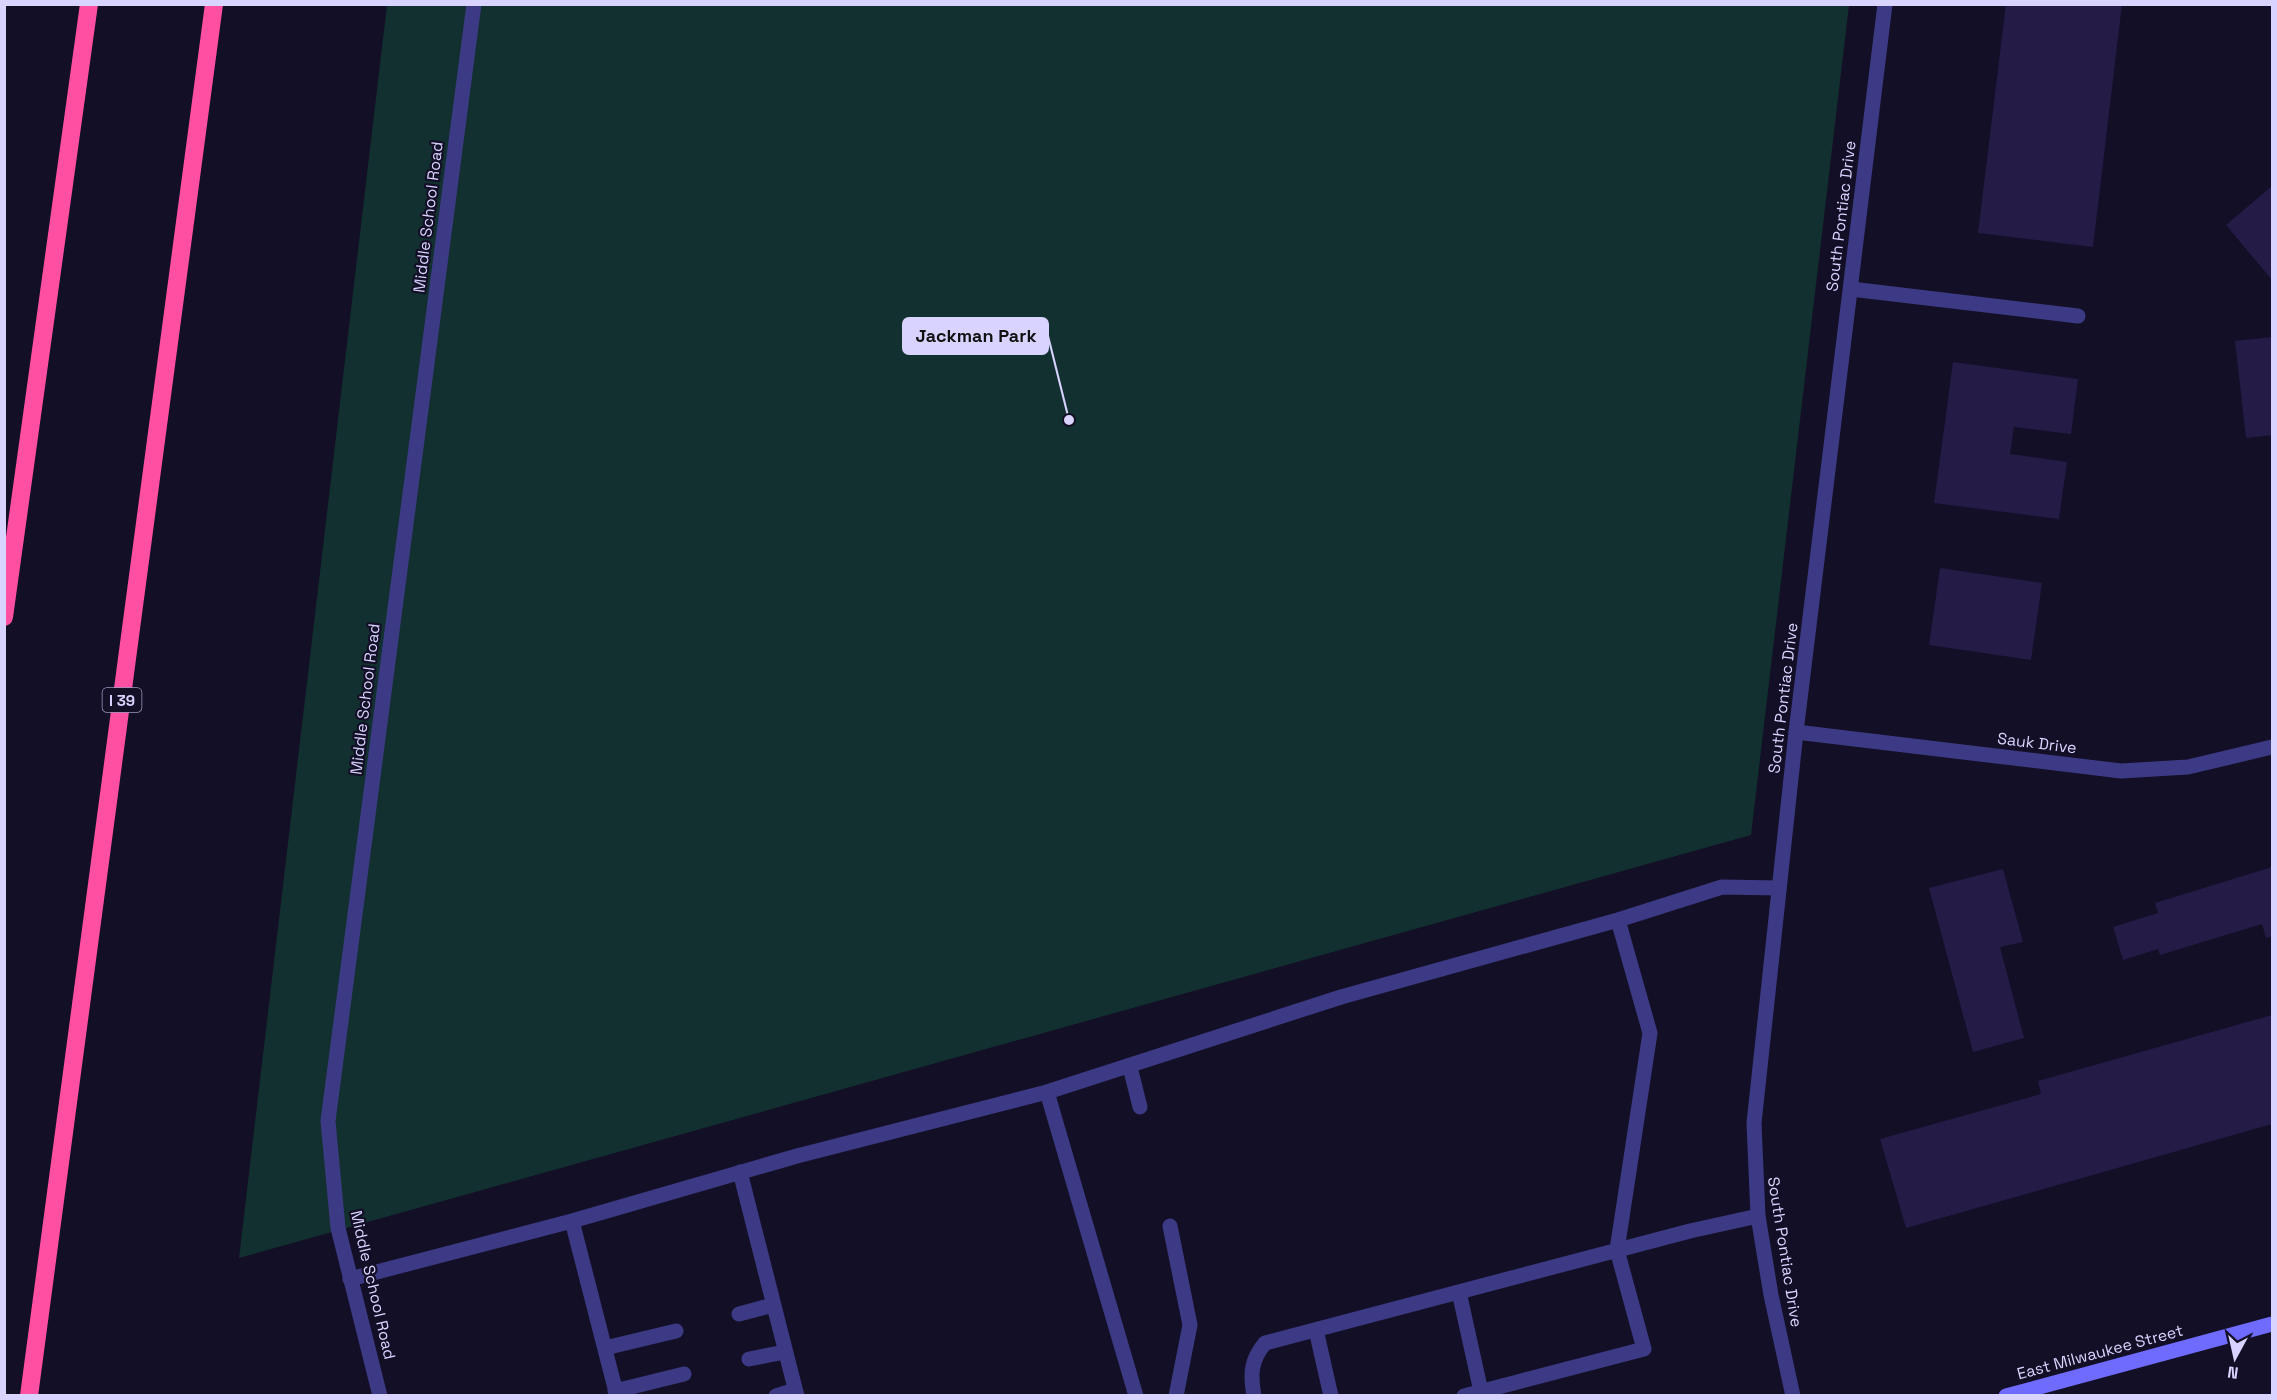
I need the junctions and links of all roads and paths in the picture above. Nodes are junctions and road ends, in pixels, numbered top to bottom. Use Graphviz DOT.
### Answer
graph roads {
  1 [pos="89,4"];
  2 [pos="214,4"];
  3 [pos="474,4"];
  4 [pos="1885,4"];
  5 [pos="1851,289"];
  6 [pos="2078,316"];
  7 [pos="4,617"];
  8 [pos="1796,732"];
  9 [pos="2272,747"];
  10 [pos="1779,888"];
  11 [pos="1618,920"];
  12 [pos="1130,1067"];
  13 [pos="1047,1092"];
  14 [pos="1140,1107"];
  15 [pos="740,1172"];
  16 [pos="1758,1216"];
  17 [pos="572,1221"];
  18 [pos="1170,1226"];
  19 [pos="1617,1250"];
  20 [pos="350,1279"];
  21 [pos="1459,1292"];
  22 [pos="773,1305"];
  23 [pos="739,1314"];
  24 [pos="2272,1324"];
  25 [pos="676,1330"];
  26 [pos="1316,1330"];
  27 [pos="605,1348"];
  28 [pos="785,1352"];
  29 [pos="749,1359"];
  30 [pos="684,1374"];
  31 [pos="616,1393"];
  32 [pos="796,1393"];
  33 [pos="1482,1393"];
  34 [pos="29,1395"];
  35 [pos="380,1395"];
  36 [pos="776,1395"];
  37 [pos="1136,1395"];
  38 [pos="1176,1395"];
  39 [pos="1254,1395"];
  40 [pos="1331,1395"];
  41 [pos="1464,1395"];
  42 [pos="1793,1395"];
  43 [pos="2006,1395"];
  1 -- 7 [label="highway"];
  2 -- 34 [label="highway, I 39"];
  3 -- 20 [label="street, Middle School Road"];
  4 -- 5 [label="street, South Pontiac Drive"];
  5 -- 6 [label="street"];
  5 -- 8 [label="street, South Pontiac Drive"];
  8 -- 9 [label="street, Sauk Drive"];
  8 -- 10 [label="street, South Pontiac Drive"];
  10 -- 11 [label="street"];
  10 -- 16 [label="street, South Pontiac Drive"];
  11 -- 12 [label="street"];
  11 -- 19 [label="street"];
  12 -- 13 [label="street"];
  12 -- 14 [label="street"];
  13 -- 15 [label="street"];
  13 -- 37 [label="street"];
  15 -- 17 [label="street"];
  15 -- 22 [label="street"];
  16 -- 19 [label="street"];
  16 -- 42 [label="street, South Pontiac Drive"];
  17 -- 20 [label="street"];
  17 -- 27 [label="street"];
  18 -- 38 [label="street"];
  19 -- 21 [label="street"];
  19 -- 33 [label="street"];
  20 -- 35 [label="street, Middle School Road"];
  21 -- 26 [label="street"];
  21 -- 33 [label="street"];
  22 -- 23 [label="street"];
  22 -- 28 [label="street"];
  24 -- 43 [label="main road, East Milwaukee Street"];
  25 -- 27 [label="street"];
  26 -- 39 [label="street"];
  26 -- 40 [label="street"];
  27 -- 31 [label="street"];
  28 -- 29 [label="street"];
  28 -- 32 [label="street"];
  30 -- 31 [label="street"];
  32 -- 36 [label="street"];
  33 -- 41 [label="street"];
}
